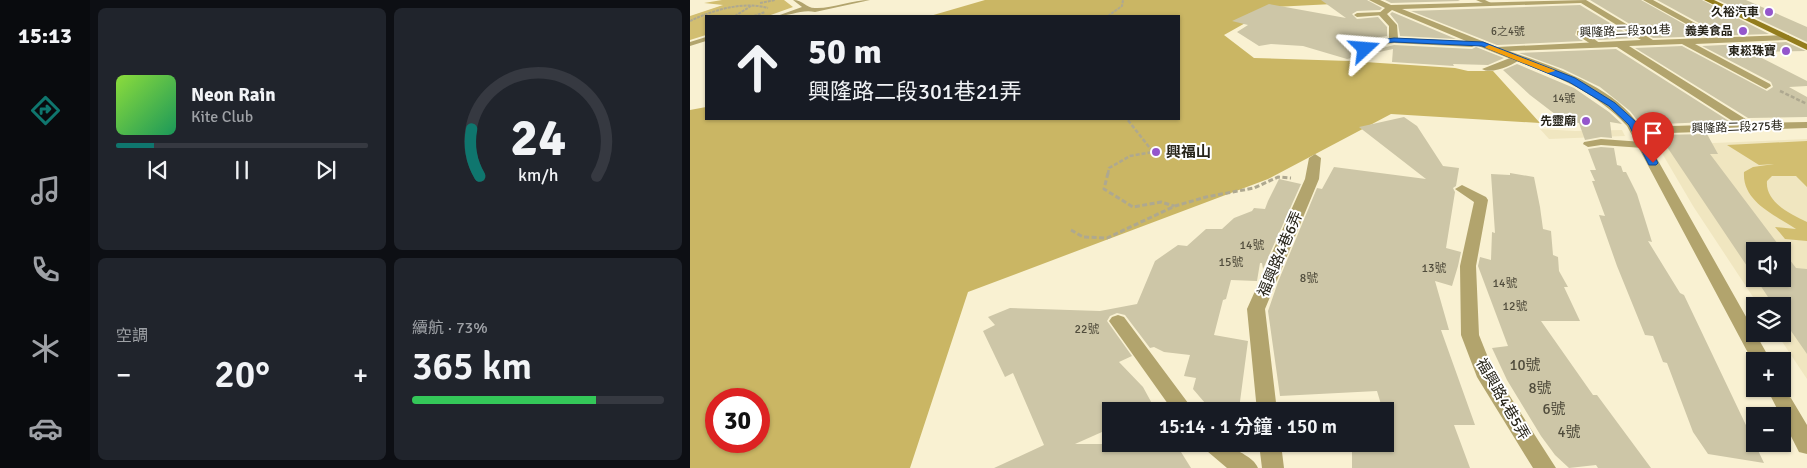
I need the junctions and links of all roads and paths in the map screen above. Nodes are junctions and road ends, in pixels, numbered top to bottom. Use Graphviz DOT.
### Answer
graph roads {
  1 [pos="775,0"];
  2 [pos="796,0"];
  3 [pos="867,0"];
  4 [pos="1123,0"];
  5 [pos="1374,0"];
  6 [pos="1478,0"];
  7 [pos="1582,0"];
  8 [pos="1647,0"];
  9 [pos="1708,0"];
  10 [pos="1723,0"];
  11 [pos="1490,4"];
  12 [pos="753,5"];
  13 [pos="1391,7"];
  14 [pos="807,8"];
  15 [pos="1382,14"];
  16 [pos="736,15"];
  17 [pos="757,15"];
  18 [pos="783,15"];
  19 [pos="1109,15"];
  20 [pos="1357,15"];
  21 [pos="690,21"];
  22 [pos="1693,24"];
  23 [pos="1580,33"];
  24 [pos="1786,37"];
  25 [pos="705,39"];
  26 [pos="1807,39"];
  27 [pos="1394,40"];
  28 [pos="1684,41"];
  29 [pos="1650,42"];
  30 [pos="1617,43"];
  31 [pos="690,44"];
  32 [pos="1483,44"];
  33 [pos="1597,44"];
  34 [pos="1807,47"];
  35 [pos="1365,49"];
  36 [pos="1495,49"];
  37 [pos="1518,58"];
  38 [pos="1486,68"];
  39 [pos="1766,86"];
  40 [pos="1807,104"];
  41 [pos="1128,120"];
  42 [pos="1807,125"];
  43 [pos="1750,127"];
  44 [pos="1637,131"];
  45 [pos="1588,144"];
  46 [pos="1643,145"];
  47 [pos="1314,158"];
  48 [pos="1312,179"];
  49 [pos="1462,189"];
  50 [pos="1175,206"];
  51 [pos="1071,230"];
  52 [pos="1118,321"];
  53 [pos="1757,352"];
  54 [pos="1781,397"];
  55 [pos="1177,402"];
  56 [pos="1266,402"];
  57 [pos="1807,445"];
  58 [pos="1222,452"];
  59 [pos="1271,452"];
  60 [pos="1248,468"];
  61 [pos="1273,468"];
  62 [pos="1545,468"];
  1 -- 12 [label="path"];
  2 -- 14 [label="lane"];
  3 -- 14 [label="lane"];
  4 -- 19 [label="path"];
  5 -- 13 [label="street"];
  6 -- 11 [label="lane"];
  7 -- 11 [label="street"];
  7 -- 29 [label="street"];
  8 -- 22 [label="street"];
  9 -- 24 [label="main road"];
  10 -- 26 [label="main road"];
  11 -- 13 [label="street"];
  12 -- 16 [label="path"];
  12 -- 17 [label="path"];
  12 -- 21 [label="path"];
  13 -- 15 [label="street"];
  13 -- 32 [label="street"];
  14 -- 18 [label="lane"];
  15 -- 20 [label="lane"];
  15 -- 27 [label="street"];
  23 -- 33 [label="lane"];
  24 -- 28 [label="street, 興隆路二段301巷"];
  24 -- 34 [label="main road"];
  25 -- 31 [label="lane"];
  27 -- 32 [label="street"];
  27 -- 35 [label="street"];
  28 -- 29 [label="street, 興隆路二段301巷"];
  28 -- 39 [label="street"];
  29 -- 30 [label="street, 興隆路二段301巷"];
  30 -- 33 [label="street, 興隆路二段301巷"];
  30 -- 43 [label="street"];
  32 -- 36 [label="street"];
  33 -- 36 [label="street, 興隆路二段301巷"];
  36 -- 37 [label="street"];
  37 -- 38 [label="lane"];
  37 -- 44 [label="street"];
  39 -- 40 [label="path"];
  41 -- 50 [label="path"];
  42 -- 43 [label="street, 興隆路二段275巷"];
  43 -- 44 [label="street, 興隆路二段275巷"];
  44 -- 46 [label="street"];
  45 -- 46 [label="lane"];
  46 -- 53 [label="street"];
  47 -- 48 [label="street, 福興路4巷6弄"];
  48 -- 50 [label="path"];
  48 -- 56 [label="street, 福興路4巷6弄"];
  49 -- 62 [label="street, 福興路4巷5弄"];
  50 -- 51 [label="path"];
  52 -- 55 [label="street"];
  54 -- 57 [label="street"];
  58 -- 60 [label="street"];
  59 -- 61 [label="street"];
}
